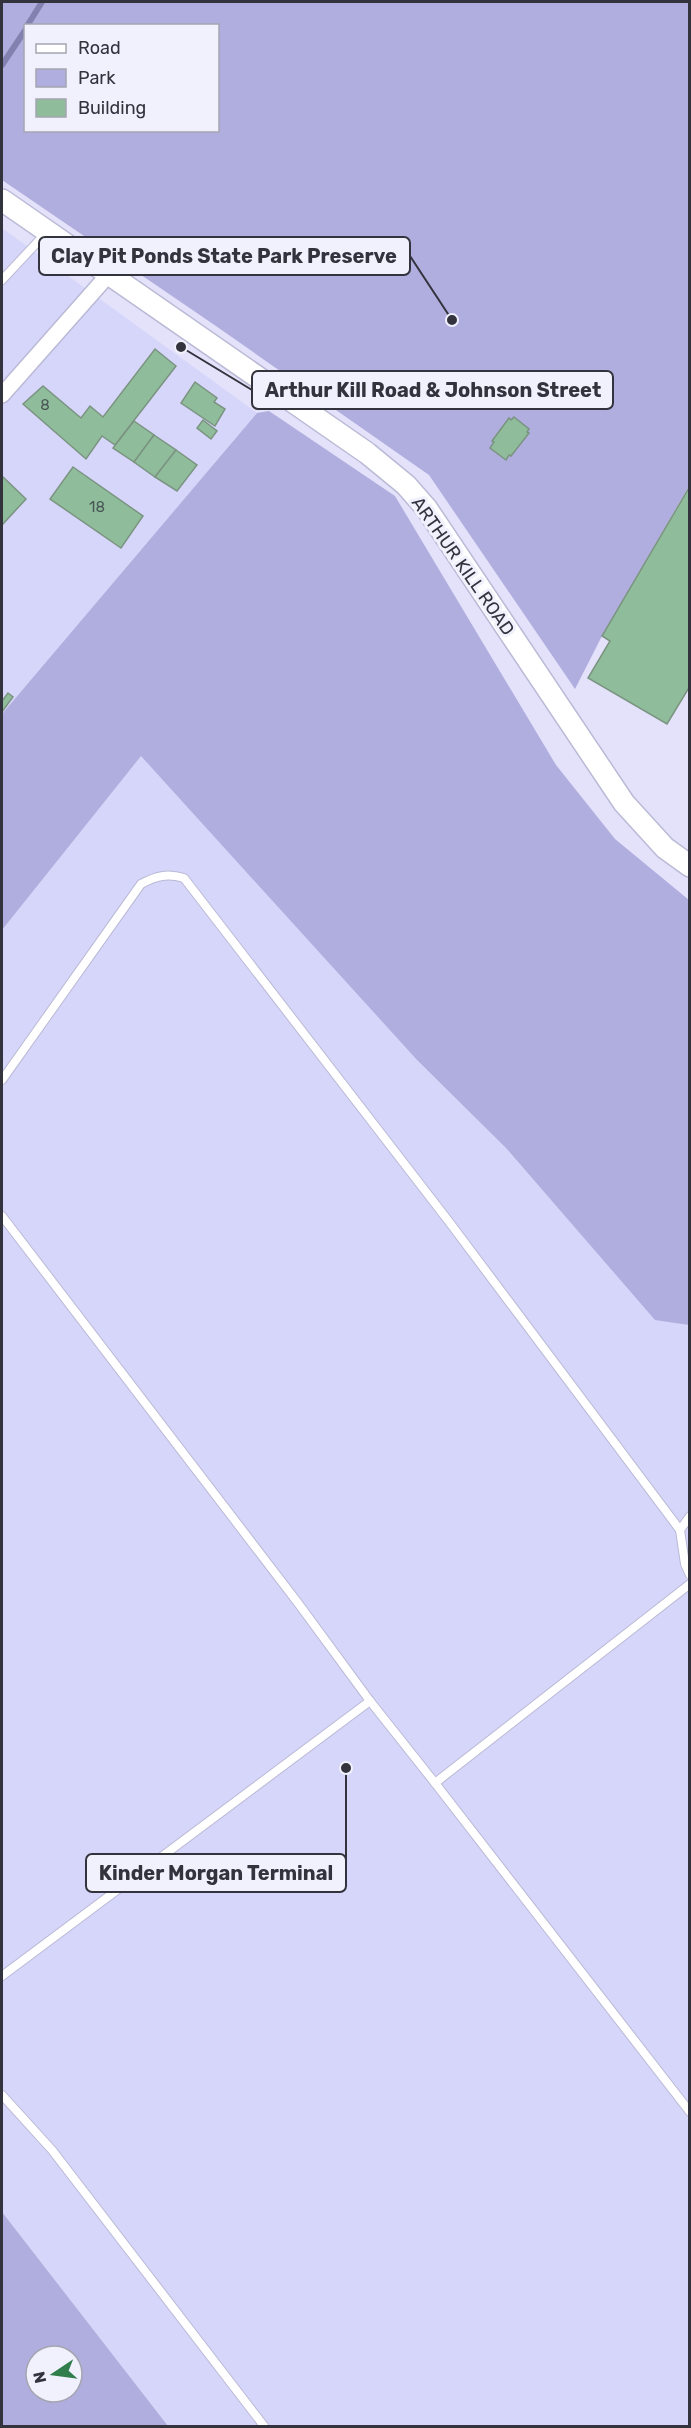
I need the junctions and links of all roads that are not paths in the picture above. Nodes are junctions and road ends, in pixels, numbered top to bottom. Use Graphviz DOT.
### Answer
graph roads {
  1 [pos="2,200"];
  2 [pos="47,232"];
  3 [pos="109,274"];
  4 [pos="2,280"];
  5 [pos="2,395"];
  6 [pos="690,866"];
  7 [pos="2,1080"];
  8 [pos="2,1216"];
  9 [pos="690,1516"];
  10 [pos="680,1530"];
  11 [pos="690,1575"];
  12 [pos="690,1584"];
  13 [pos="370,1701"];
  14 [pos="435,1784"];
  15 [pos="2,1976"];
  16 [pos="2,2095"];
  17 [pos="690,2112"];
  18 [pos="264,2427"];
  1 -- 2 [label="street, ARTHUR KILL ROAD"];
  2 -- 3 [label="street, ARTHUR KILL ROAD"];
  2 -- 4 [label="lane"];
  3 -- 5 [label="street"];
  3 -- 6 [label="street, ARTHUR KILL ROAD"];
  7 -- 10 [label="lane"];
  8 -- 13 [label="lane"];
  9 -- 10 [label="lane"];
  10 -- 11 [label="lane"];
  12 -- 14 [label="lane"];
  13 -- 14 [label="lane"];
  13 -- 15 [label="lane"];
  14 -- 17 [label="lane"];
  16 -- 18 [label="lane"];
}
